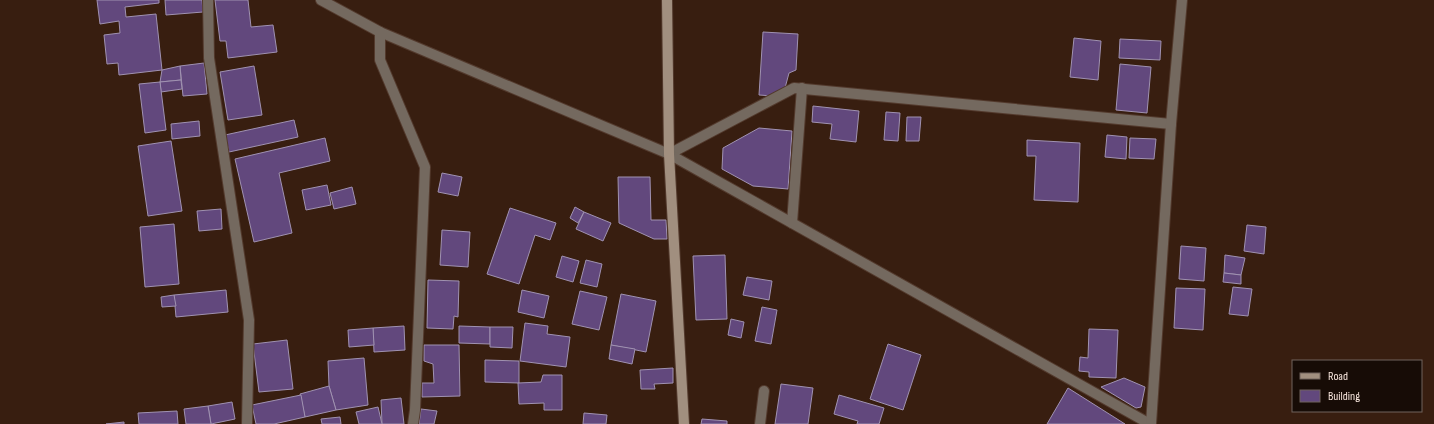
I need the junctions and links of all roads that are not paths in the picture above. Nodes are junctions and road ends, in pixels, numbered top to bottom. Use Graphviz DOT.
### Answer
graph roads {
  1 [pos="208,0"];
  2 [pos="321,0"];
  3 [pos="667,0"];
  4 [pos="1182,0"];
  5 [pos="380,32"];
  6 [pos="802,88"];
  7 [pos="1171,124"];
  8 [pos="670,154"];
  9 [pos="792,223"];
  10 [pos="764,391"];
  11 [pos="248,424"];
  12 [pos="413,424"];
  13 [pos="684,424"];
  14 [pos="760,424"];
  15 [pos="1150,424"];
  1 -- 11 [label="street"];
  2 -- 5 [label="street"];
  3 -- 8 [label="street"];
  4 -- 7 [label="street"];
  5 -- 8 [label="street"];
  5 -- 12 [label="street"];
  6 -- 7 [label="street"];
  6 -- 8 [label="street"];
  6 -- 9 [label="street"];
  7 -- 15 [label="street"];
  8 -- 9 [label="street"];
  8 -- 13 [label="street"];
  9 -- 15 [label="street"];
  10 -- 14 [label="street"];
}
